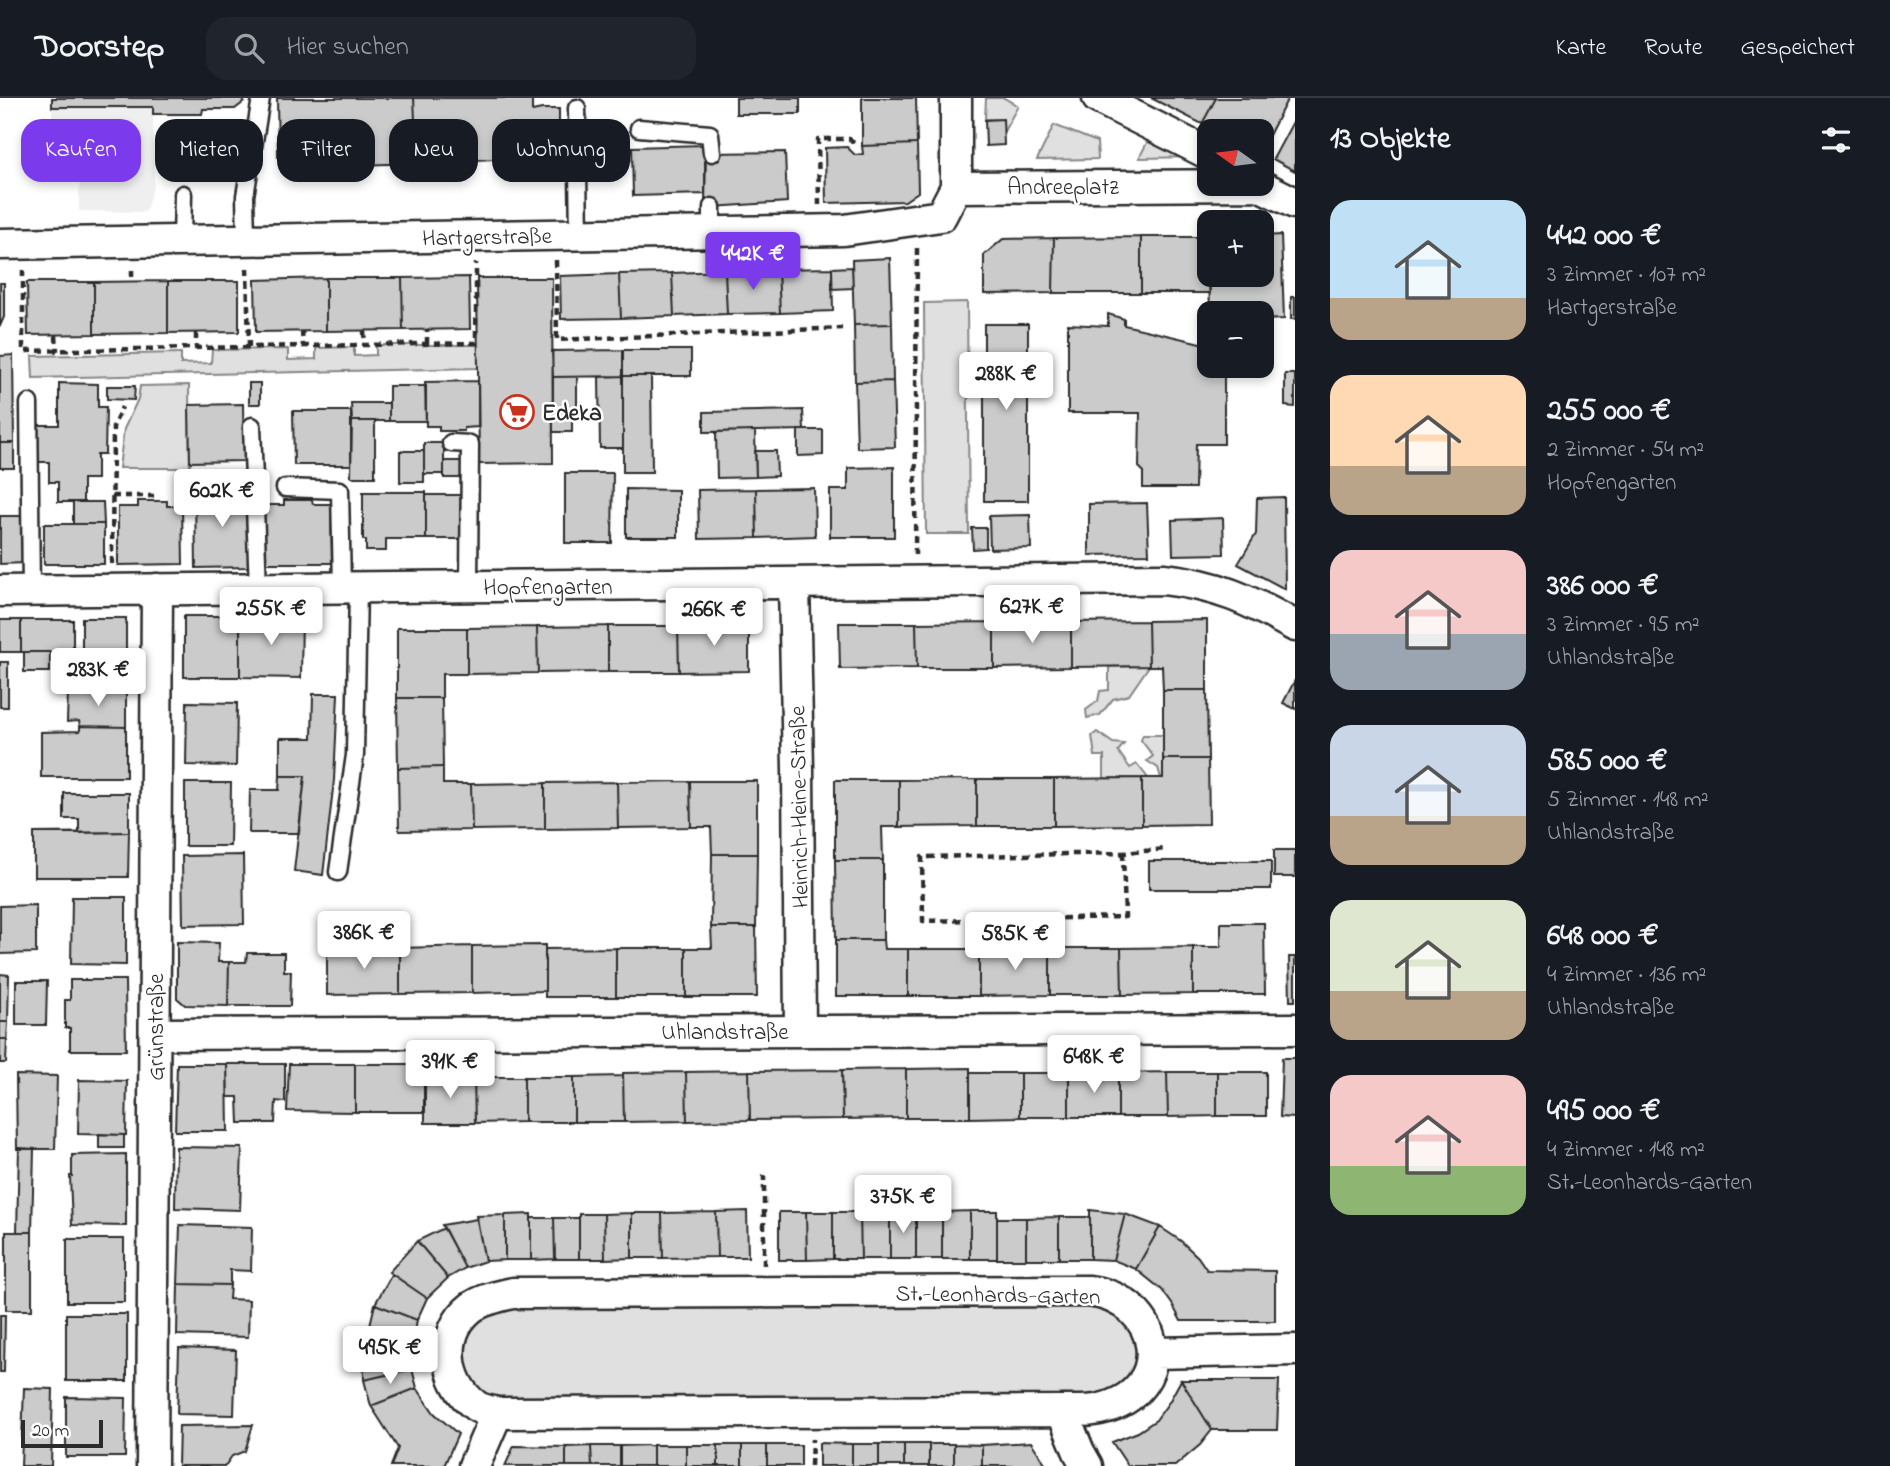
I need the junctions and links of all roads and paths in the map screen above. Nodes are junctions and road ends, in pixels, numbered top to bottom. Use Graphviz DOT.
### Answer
graph roads {
  1 [pos="261,98"];
  2 [pos="956,98"];
  3 [pos="1098,98"];
  4 [pos="577,108"];
  5 [pos="639,128"];
  6 [pos="857,146"];
  7 [pos="1197,148"];
  8 [pos="712,153"];
  9 [pos="1197,185"];
  10 [pos="957,187"];
  11 [pos="1274,193"];
  12 [pos="183,194"];
  13 [pos="1295,203"];
  14 [pos="819,206"];
  15 [pos="567,235"];
  16 [pos="182,240"];
  17 [pos="0,244"];
  18 [pos="917,244"];
  19 [pos="246,252"];
  20 [pos="476,262"];
  21 [pos="132,265"];
  22 [pos="22,266"];
  23 [pos="132,281"];
  24 [pos="842,328"];
  25 [pos="427,330"];
  26 [pos="302,331"];
  27 [pos="364,331"];
  28 [pos="196,333"];
  29 [pos="56,335"];
  30 [pos="427,344"];
  31 [pos="365,345"];
  32 [pos="303,346"];
  33 [pos="249,347"];
  34 [pos="196,348"];
  35 [pos="57,351"];
  36 [pos="29,403"];
  37 [pos="122,407"];
  38 [pos="252,426"];
  39 [pos="451,443"];
  40 [pos="285,488"];
  41 [pos="112,496"];
  42 [pos="154,496"];
  43 [pos="915,562"];
  44 [pos="112,572"];
  45 [pos="793,584"];
  46 [pos="469,586"];
  47 [pos="350,587"];
  48 [pos="258,588"];
  49 [pos="156,589"];
  50 [pos="0,591"];
  51 [pos="31,591"];
  52 [pos="1295,626"];
  53 [pos="1166,849"];
  54 [pos="1124,853"];
  55 [pos="338,872"];
  56 [pos="1295,1029"];
  57 [pos="800,1031"];
  58 [pos="155,1034"];
  59 [pos="764,1175"];
  60 [pos="764,1294"];
  61 [pos="1295,1350"];
  62 [pos="1154,1353"];
  63 [pos="1062,1411"];
  64 [pos="496,1413"];
  65 [pos="152,1466"];
  66 [pos="474,1466"];
  67 [pos="1087,1466"];
  1 -- 19 [label="lane"];
  2 -- 10 [label="street"];
  3 -- 7 [label="street"];
  4 -- 15 [label="lane"];
  5 -- 8 [label="lane"];
  6 -- 14 [label="path"];
  9 -- 10 [label="street, Andreeplatz"];
  10 -- 15 [label="street, Hartgerstraße"];
  11 -- 13 [label="street"];
  12 -- 16 [label="lane"];
  15 -- 19 [label="street, Hartgerstraße"];
  15 -- 24 [label="path"];
  16 -- 17 [label="street, Hartgerstraße"];
  16 -- 19 [label="street, Hartgerstraße"];
  18 -- 43 [label="path"];
  19 -- 33 [label="path"];
  20 -- 30 [label="path"];
  21 -- 23 [label="path"];
  22 -- 35 [label="path"];
  25 -- 30 [label="path"];
  26 -- 32 [label="path"];
  27 -- 31 [label="path"];
  28 -- 34 [label="path"];
  29 -- 35 [label="path"];
  30 -- 31 [label="path"];
  31 -- 32 [label="path"];
  32 -- 33 [label="path"];
  33 -- 34 [label="path"];
  34 -- 35 [label="path"];
  36 -- 51 [label="lane"];
  37 -- 41 [label="path"];
  38 -- 48 [label="lane"];
  39 -- 46 [label="lane"];
  40 -- 47 [label="lane"];
  41 -- 42 [label="path"];
  41 -- 44 [label="path"];
  45 -- 46 [label="street, Hopfengarten"];
  45 -- 52 [label="street, Hopfengarten"];
  45 -- 57 [label="street, Heinrich-Heine-Straße"];
  46 -- 47 [label="street, Hopfengarten"];
  47 -- 48 [label="street, Hopfengarten"];
  47 -- 55 [label="lane"];
  48 -- 49 [label="street, Hopfengarten"];
  49 -- 51 [label="street, Hopfengarten"];
  49 -- 58 [label="street, Grünstraße"];
  50 -- 51 [label="street, Hopfengarten"];
  53 -- 54 [label="path"];
  54 -- 54 [label="path"];
  56 -- 57 [label="street, Uhlandstraße"];
  57 -- 58 [label="street, Uhlandstraße"];
  58 -- 65 [label="street, Grünstraße"];
  59 -- 60 [label="path"];
  60 -- 62 [label="street, St.-Leonhards-Garten"];
  60 -- 64 [label="street, St.-Leonhards-Garten"];
  61 -- 62 [label="street"];
  62 -- 63 [label="street, St.-Leonhards-Garten"];
  63 -- 64 [label="street, St.-Leonhards-Garten"];
  63 -- 67 [label="street"];
  64 -- 66 [label="street"];
}
